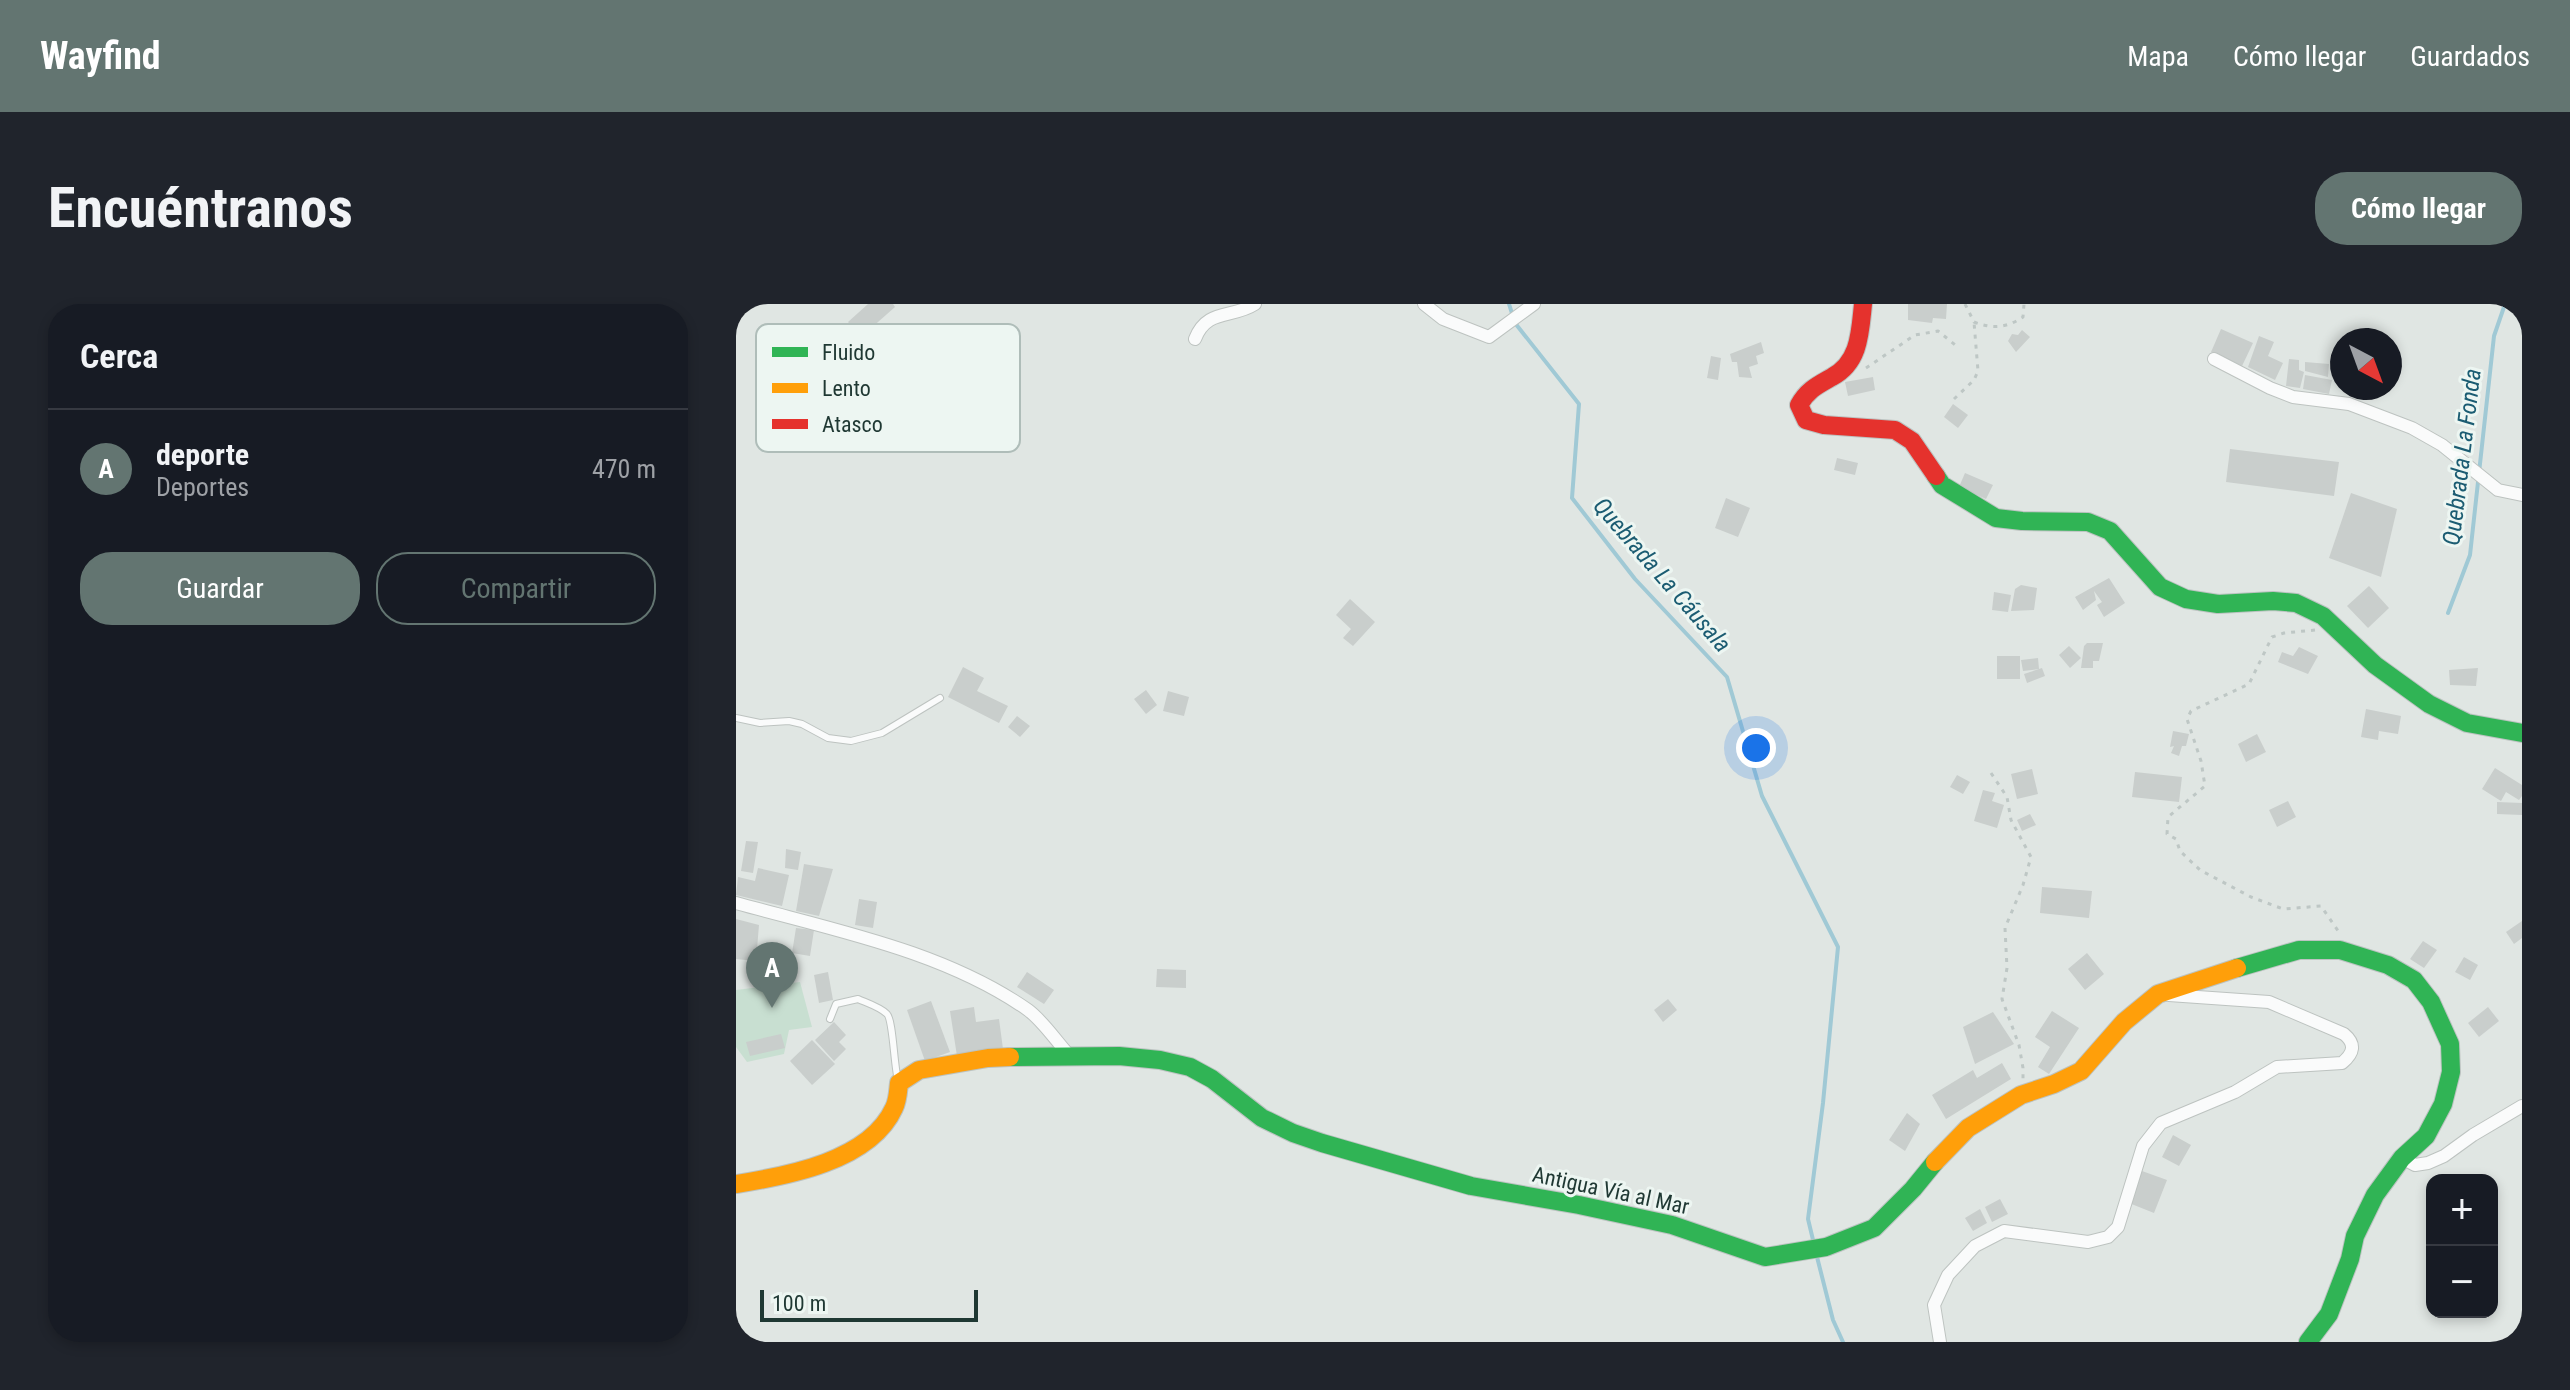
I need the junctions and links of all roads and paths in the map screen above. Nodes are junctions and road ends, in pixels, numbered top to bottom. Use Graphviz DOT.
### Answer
graph roads {
  1 [pos="1255,304"];
  2 [pos="1424,304"];
  3 [pos="1534,304"];
  4 [pos="1863,304"];
  5 [pos="1965,304"];
  6 [pos="2024,304"];
  7 [pos="1974,322"];
  8 [pos="1195,339"];
  9 [pos="1959,348"];
  10 [pos="2214,359"];
  11 [pos="1839,374"];
  12 [pos="1954,399"];
  13 [pos="2522,495"];
  14 [pos="2339,631"];
  15 [pos="940,698"];
  16 [pos="736,718"];
  17 [pos="2522,733"];
  18 [pos="1991,773"];
  19 [pos="736,903"];
  20 [pos="2351,952"];
  21 [pos="2158,994"];
  22 [pos="830,1019"];
  23 [pos="1069,1055"];
  24 [pos="899,1083"];
  25 [pos="2021,1095"];
  26 [pos="2522,1106"];
  27 [pos="2402,1158"];
  28 [pos="736,1184"];
  29 [pos="1940,1342"];
  30 [pos="2308,1342"];
  1 -- 8 [label="street"];
  2 -- 3 [label="street"];
  4 -- 11 [label="main road"];
  5 -- 7 [label="path"];
  6 -- 7 [label="path"];
  7 -- 12 [label="path"];
  9 -- 11 [label="path"];
  10 -- 13 [label="street"];
  11 -- 14 [label="main road"];
  14 -- 17 [label="main road"];
  14 -- 20 [label="path"];
  15 -- 16 [label="lane"];
  18 -- 25 [label="path"];
  19 -- 23 [label="street"];
  20 -- 21 [label="main road, Antigua Vía al Mar"];
  20 -- 27 [label="main road, Antigua Vía al Mar"];
  21 -- 25 [label="main road, Antigua Vía al Mar"];
  21 -- 29 [label="street"];
  22 -- 24 [label="lane"];
  23 -- 24 [label="main road, Antigua Vía al Mar"];
  23 -- 25 [label="main road, Antigua Vía al Mar"];
  24 -- 28 [label="main road"];
  26 -- 27 [label="street"];
  27 -- 30 [label="main road, Antigua Vía al Mar"];
}
